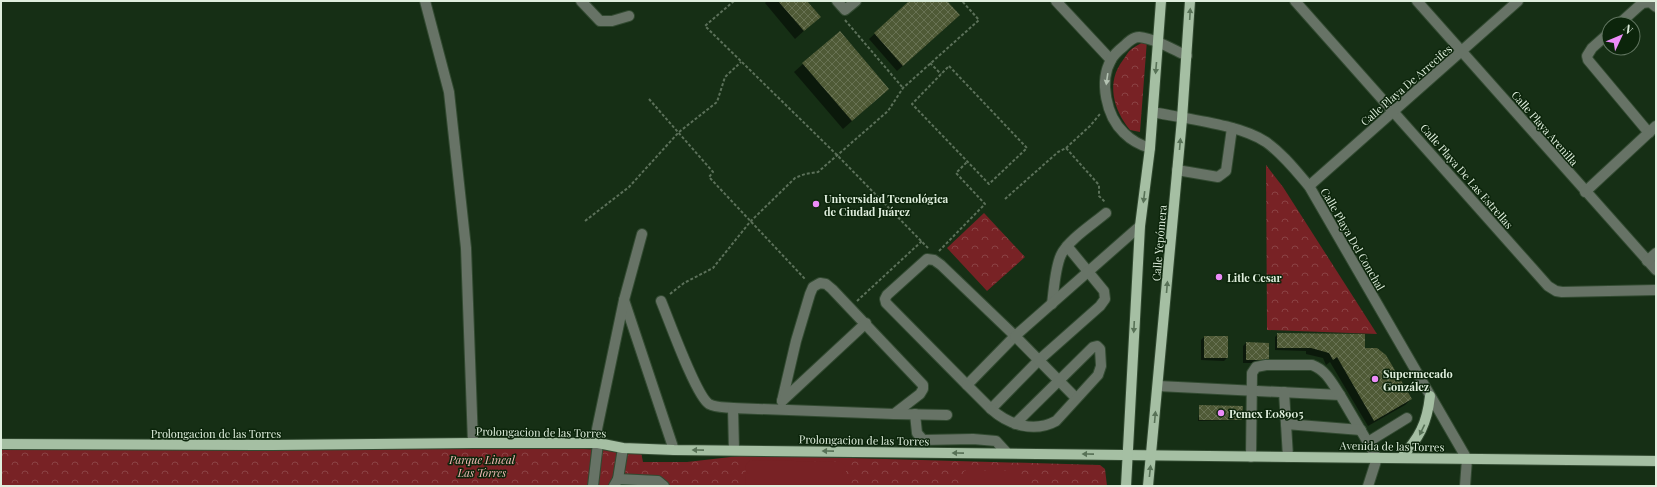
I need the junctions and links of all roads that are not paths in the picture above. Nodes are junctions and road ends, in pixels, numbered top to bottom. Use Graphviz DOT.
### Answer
graph roads {
  1 [pos="425,1"];
  2 [pos="581,1"];
  3 [pos="837,1"];
  4 [pos="856,1"];
  5 [pos="1056,1"];
  6 [pos="1161,1"];
  7 [pos="1190,1"];
  8 [pos="1295,1"];
  9 [pos="1417,1"];
  10 [pos="1518,1"];
  11 [pos="1656,8"];
  12 [pos="629,16"];
  13 [pos="1629,16"];
  14 [pos="1601,40"];
  15 [pos="1158,42"];
  16 [pos="1462,52"];
  17 [pos="1187,56"];
  18 [pos="1111,60"];
  19 [pos="1394,111"];
  20 [pos="1153,112"];
  21 [pos="1182,119"];
  22 [pos="1232,128"];
  23 [pos="1652,130"];
  24 [pos="1150,148"];
  25 [pos="1177,170"];
  26 [pos="1309,186"];
  27 [pos="1586,192"];
  28 [pos="1106,213"];
  29 [pos="1140,226"];
  30 [pos="642,234"];
  31 [pos="1067,246"];
  32 [pos="1656,253"];
  33 [pos="1648,260"];
  34 [pos="1656,270"];
  35 [pos="1090,271"];
  36 [pos="1656,290"];
  37 [pos="624,300"];
  38 [pos="661,302"];
  39 [pos="1052,304"];
  40 [pos="866,323"];
  41 [pos="1015,336"];
  42 [pos="1039,360"];
  43 [pos="1059,380"];
  44 [pos="967,384"];
  45 [pos="1158,386"];
  46 [pos="1251,390"];
  47 [pos="1284,392"];
  48 [pos="1340,395"];
  49 [pos="1430,396"];
  50 [pos="1076,398"];
  51 [pos="782,401"];
  52 [pos="733,408"];
  53 [pos="773,409"];
  54 [pos="991,409"];
  55 [pos="894,414"];
  56 [pos="915,414"];
  57 [pos="947,415"];
  58 [pos="1407,418"];
  59 [pos="1015,424"];
  60 [pos="1286,424"];
  61 [pos="1361,430"];
  62 [pos="1368,442"];
  63 [pos="473,443"];
  64 [pos="598,443"];
  65 [pos="1,444"];
  66 [pos="623,448"];
  67 [pos="674,450"];
  68 [pos="734,450"];
  69 [pos="1007,453"];
  70 [pos="1127,455"];
  71 [pos="1152,456"];
  72 [pos="1251,457"];
  73 [pos="1288,457"];
  74 [pos="1377,458"];
  75 [pos="1401,458"];
  76 [pos="1467,459"];
  77 [pos="1656,461"];
  78 [pos="616,483"];
  79 [pos="593,486"];
  80 [pos="664,486"];
  81 [pos="1126,486"];
  82 [pos="1148,486"];
  83 [pos="1368,486"];
  84 [pos="1465,486"];
  1 -- 63 [label="street"];
  2 -- 12 [label="street"];
  3 -- 4 [label="street"];
  5 -- 18 [label="street"];
  6 -- 15 [label="main road, Calle Yepómera"];
  17 -- 7 [label="main road, Calle Yepómera, one-way"];
  8 -- 19 [label="street, Calle Playa De Las Estrellas"];
  9 -- 16 [label="street, Calle Playa Arenilla"];
  10 -- 16 [label="street, Calle Playa De Arrecifes"];
  11 -- 13 [label="street"];
  14 -- 23 [label="street"];
  15 -- 17 [label="street"];
  15 -- 18 [label="street"];
  15 -- 20 [label="main road, Calle Yepómera, one-way"];
  16 -- 19 [label="street, Calle Playa De Arrecifes"];
  16 -- 27 [label="street, Calle Playa Arenilla"];
  17 -- 21 [label="main road, Calle Yepómera"];
  18 -- 24 [label="street, one-way"];
  19 -- 26 [label="street, Calle Playa De Arrecifes"];
  19 -- 36 [label="street, Calle Playa De Las Estrellas"];
  20 -- 21 [label="street, Calle Playa Del Conchal"];
  20 -- 24 [label="main road, Calle Yepómera"];
  21 -- 22 [label="street, Calle Playa Del Conchal"];
  25 -- 21 [label="main road, Calle Yepómera, one-way"];
  22 -- 25 [label="street"];
  22 -- 26 [label="street, Calle Playa Del Conchal"];
  23 -- 27 [label="street"];
  24 -- 29 [label="main road, Calle Yepómera, one-way"];
  45 -- 25 [label="main road, Calle Yepómera, one-way"];
  26 -- 49 [label="street, Calle Playa Del Conchal"];
  27 -- 33 [label="street, Calle Playa Arenilla"];
  28 -- 31 [label="street"];
  29 -- 35 [label="street"];
  29 -- 70 [label="main road, Calle Yepómera, one-way"];
  30 -- 37 [label="street"];
  31 -- 35 [label="street"];
  31 -- 39 [label="street"];
  32 -- 33 [label="street"];
  33 -- 34 [label="street, Calle Playa Arenilla"];
  35 -- 39 [label="street"];
  35 -- 42 [label="street"];
  37 -- 64 [label="street"];
  37 -- 67 [label="street"];
  38 -- 52 [label="street"];
  39 -- 41 [label="street"];
  40 -- 51 [label="street"];
  40 -- 51 [label="street"];
  40 -- 55 [label="street"];
  41 -- 42 [label="street"];
  41 -- 44 [label="street"];
  41 -- 44 [label="street"];
  42 -- 43 [label="street"];
  42 -- 54 [label="street"];
  43 -- 50 [label="street"];
  43 -- 50 [label="street"];
  43 -- 59 [label="street"];
  44 -- 54 [label="street"];
  45 -- 46 [label="street"];
  71 -- 45 [label="main road, Calle Yepómera, one-way"];
  46 -- 47 [label="street"];
  46 -- 48 [label="street"];
  46 -- 72 [label="street"];
  47 -- 48 [label="street"];
  47 -- 60 [label="street"];
  48 -- 61 [label="street"];
  49 -- 75 [label="main road, one-way"];
  49 -- 76 [label="street, Calle Playa Del Conchal"];
  50 -- 59 [label="street"];
  51 -- 53 [label="street"];
  52 -- 53 [label="street"];
  52 -- 68 [label="street"];
  53 -- 55 [label="street"];
  54 -- 59 [label="street"];
  55 -- 56 [label="street"];
  56 -- 57 [label="street"];
  56 -- 69 [label="street"];
  58 -- 62 [label="street"];
  60 -- 61 [label="street"];
  60 -- 73 [label="street"];
  61 -- 62 [label="street"];
  62 -- 74 [label="street"];
  63 -- 64 [label="main road, Prolongacion de las Torres"];
  63 -- 65 [label="main road, Prolongacion de las Torres"];
  64 -- 66 [label="main road, Prolongacion de las Torres"];
  64 -- 79 [label="street"];
  66 -- 67 [label="main road, Prolongacion de las Torres"];
  66 -- 78 [label="street"];
  68 -- 67 [label="main road, Prolongacion de las Torres, one-way"];
  69 -- 68 [label="main road, Prolongacion de las Torres, one-way"];
  70 -- 69 [label="main road, Prolongacion de las Torres, one-way"];
  70 -- 71 [label="main road, Avenida de las Torres"];
  70 -- 81 [label="main road, Calle Yepómera"];
  71 -- 72 [label="main road, Avenida de las Torres"];
  82 -- 71 [label="main road, Calle Yepómera, one-way"];
  72 -- 73 [label="main road, Avenida de las Torres"];
  73 -- 74 [label="main road, Avenida de las Torres"];
  74 -- 75 [label="main road, Avenida de las Torres"];
  74 -- 83 [label="street"];
  75 -- 76 [label="main road, Avenida de las Torres"];
  76 -- 77 [label="main road, Avenida de las Torres"];
  76 -- 84 [label="street"];
  78 -- 80 [label="street"];
}
